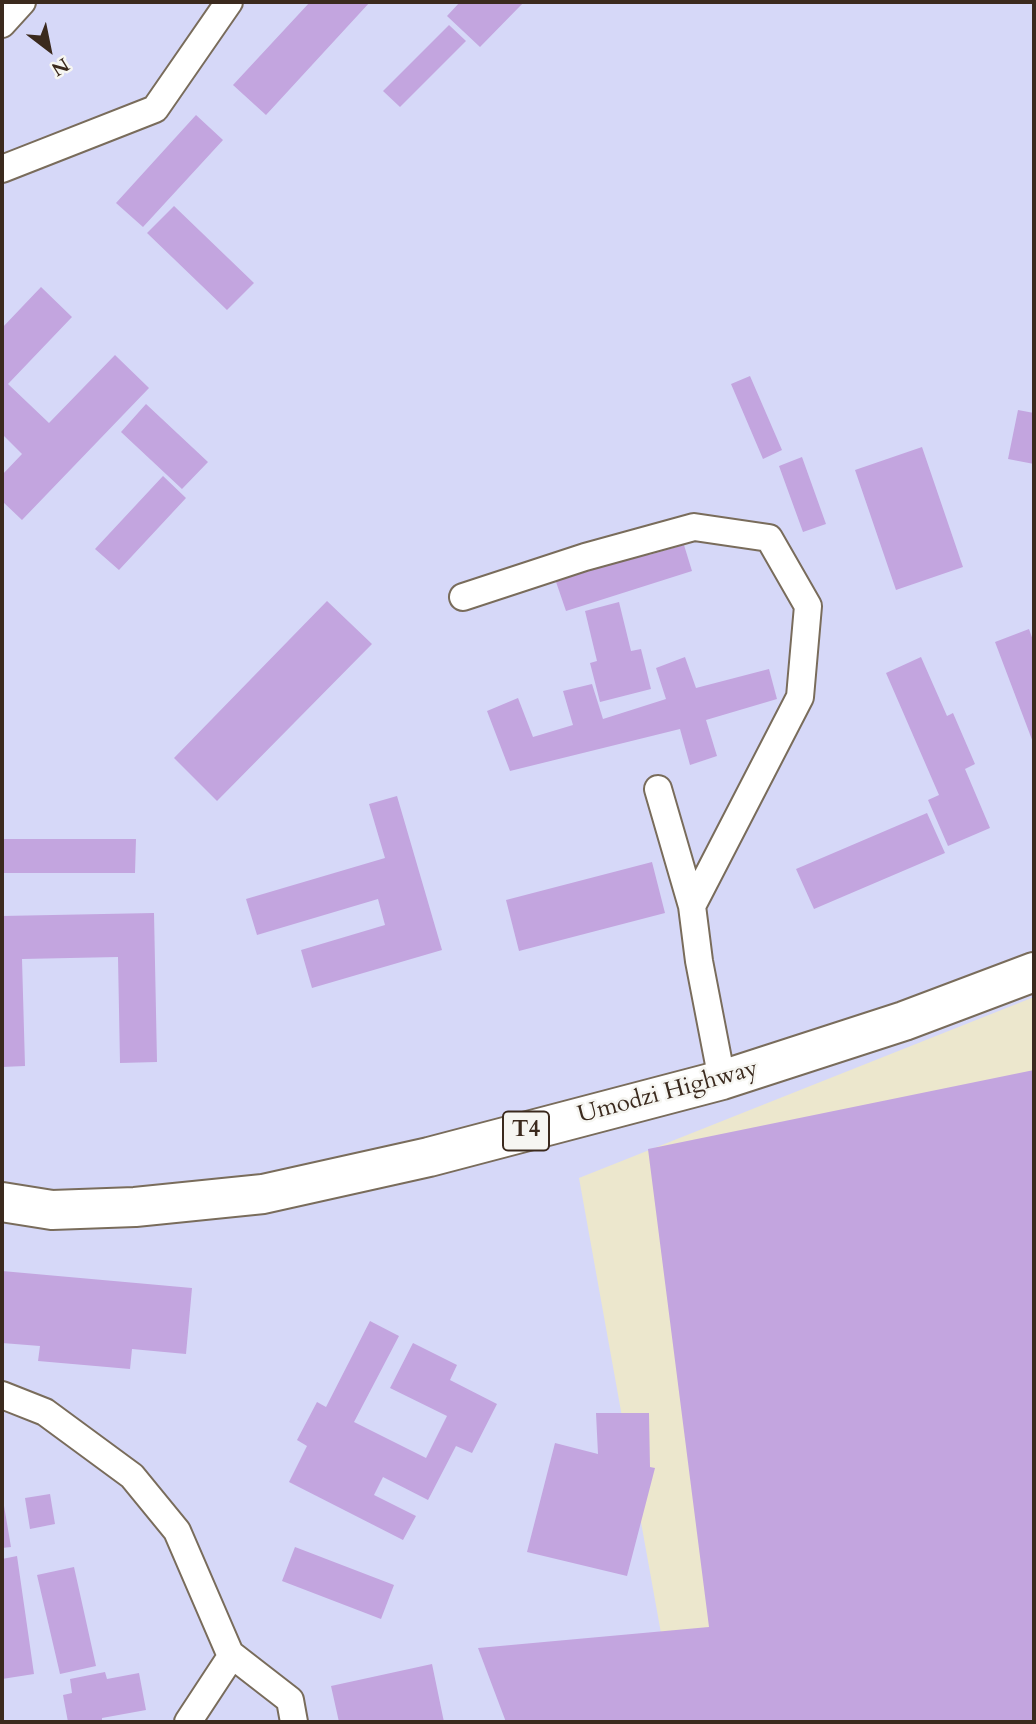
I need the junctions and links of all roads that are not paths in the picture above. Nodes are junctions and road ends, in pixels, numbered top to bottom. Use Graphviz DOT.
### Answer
graph roads {
  1 [pos="22,2"];
  2 [pos="229,2"];
  3 [pos="2,24"];
  4 [pos="2,169"];
  5 [pos="463,597"];
  6 [pos="658,789"];
  7 [pos="692,906"];
  8 [pos="1034,972"];
  9 [pos="722,1080"];
  10 [pos="2,1202"];
  11 [pos="2,1395"];
  12 [pos="231,1656"];
  13 [pos="188,1722"];
  14 [pos="295,1722"];
  1 -- 3 [label="street"];
  2 -- 4 [label="street"];
  5 -- 7 [label="street"];
  6 -- 7 [label="street"];
  7 -- 9 [label="street"];
  8 -- 9 [label="highway, Umodzi Highway / T4"];
  9 -- 10 [label="highway, Umodzi Highway / T4"];
  11 -- 12 [label="street"];
  12 -- 13 [label="street"];
  12 -- 14 [label="street"];
}
